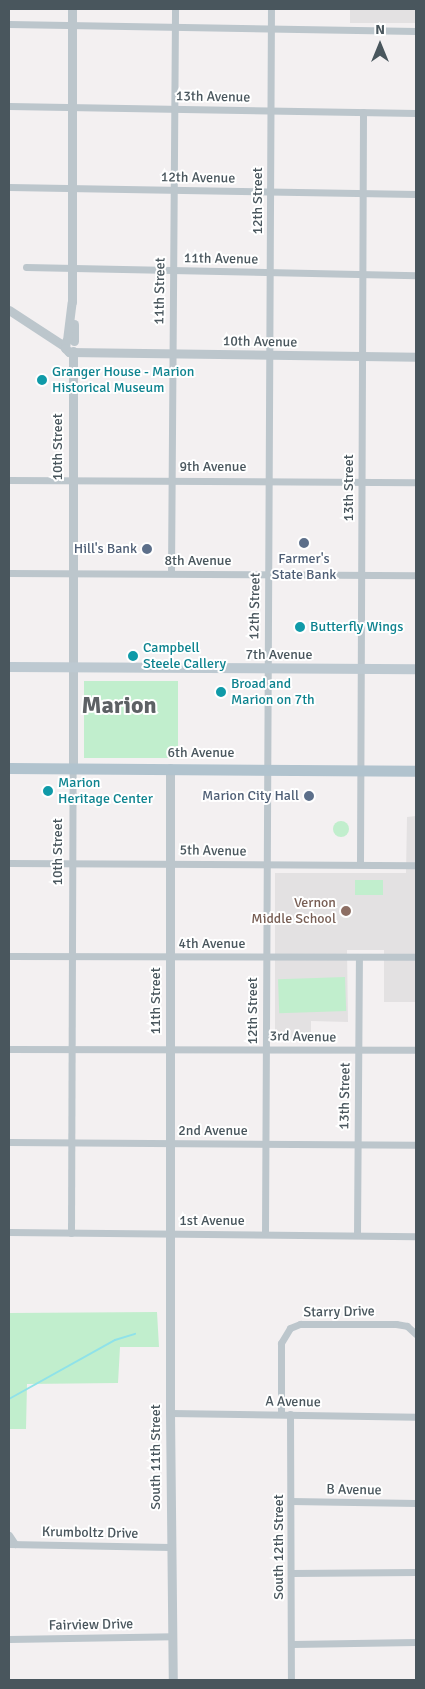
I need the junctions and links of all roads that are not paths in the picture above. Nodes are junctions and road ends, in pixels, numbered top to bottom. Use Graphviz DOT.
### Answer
graph roads {
  1 [pos="72,9"];
  2 [pos="175,9"];
  3 [pos="271,9"];
  4 [pos="9,24"];
  5 [pos="72,25"];
  6 [pos="175,27"];
  7 [pos="270,28"];
  8 [pos="416,31"];
  9 [pos="9,106"];
  10 [pos="73,107"];
  11 [pos="175,108"];
  12 [pos="271,110"];
  13 [pos="363,112"];
  14 [pos="416,112"];
  15 [pos="9,186"];
  16 [pos="72,188"];
  17 [pos="174,190"];
  18 [pos="270,191"];
  19 [pos="363,193"];
  20 [pos="416,194"];
  21 [pos="26,268"];
  22 [pos="72,269"];
  23 [pos="174,270"];
  24 [pos="270,272"];
  25 [pos="362,274"];
  26 [pos="416,275"];
  27 [pos="9,310"];
  28 [pos="70,346"];
  29 [pos="173,354"];
  30 [pos="268,355"];
  31 [pos="363,357"];
  32 [pos="416,357"];
  33 [pos="9,480"];
  34 [pos="72,480"];
  35 [pos="172,480"];
  36 [pos="268,480"];
  37 [pos="362,481"];
  38 [pos="416,482"];
  39 [pos="9,573"];
  40 [pos="72,573"];
  41 [pos="172,573"];
  42 [pos="268,574"];
  43 [pos="361,574"];
  44 [pos="416,575"];
  45 [pos="9,669"];
  46 [pos="72,669"];
  47 [pos="267,669"];
  48 [pos="360,669"];
  49 [pos="416,669"];
  50 [pos="416,767"];
  51 [pos="9,768"];
  52 [pos="72,768"];
  53 [pos="170,768"];
  54 [pos="267,769"];
  55 [pos="360,769"];
  56 [pos="393,769"];
  57 [pos="416,771"];
  58 [pos="9,863"];
  59 [pos="72,864"];
  60 [pos="170,864"];
  61 [pos="266,864"];
  62 [pos="360,864"];
  63 [pos="416,865"];
  64 [pos="9,956"];
  65 [pos="72,956"];
  66 [pos="266,956"];
  67 [pos="170,957"];
  68 [pos="359,957"];
  69 [pos="416,957"];
  70 [pos="9,1049"];
  71 [pos="266,1049"];
  72 [pos="71,1050"];
  73 [pos="170,1050"];
  74 [pos="359,1050"];
  75 [pos="416,1050"];
  76 [pos="9,1142"];
  77 [pos="71,1142"];
  78 [pos="170,1143"];
  79 [pos="266,1144"];
  80 [pos="357,1144"];
  81 [pos="416,1145"];
  82 [pos="9,1232"];
  83 [pos="71,1233"];
  84 [pos="171,1233"];
  85 [pos="265,1233"];
  86 [pos="357,1235"];
  87 [pos="416,1236"];
  88 [pos="416,1334"];
  89 [pos="170,1412"];
  90 [pos="281,1414"];
  91 [pos="290,1414"];
  92 [pos="416,1417"];
  93 [pos="291,1501"];
  94 [pos="416,1503"];
  95 [pos="9,1535"];
  96 [pos="12,1544"];
  97 [pos="170,1547"];
  98 [pos="416,1572"];
  99 [pos="292,1573"];
  100 [pos="173,1636"];
  101 [pos="9,1639"];
  102 [pos="416,1642"];
  103 [pos="292,1644"];
  104 [pos="173,1680"];
  105 [pos="291,1680"];
  1 -- 5 [label="street, 10th Street"];
  2 -- 6 [label="street, 11th Street"];
  3 -- 7 [label="street, 12th Street"];
  4 -- 5 [label="street"];
  5 -- 6 [label="street"];
  5 -- 10 [label="street, 10th Street"];
  6 -- 7 [label="street"];
  6 -- 11 [label="street, 11th Street"];
  7 -- 8 [label="street"];
  7 -- 12 [label="street, 12th Street"];
  9 -- 10 [label="street, 13th Avenue"];
  10 -- 11 [label="street, 13th Avenue"];
  10 -- 16 [label="street, 10th Street"];
  11 -- 12 [label="street, 13th Avenue"];
  11 -- 17 [label="street, 11th Street"];
  12 -- 13 [label="street, 13th Avenue"];
  12 -- 18 [label="street, 12th Street"];
  13 -- 14 [label="street, 13th Avenue"];
  13 -- 19 [label="street, 13th Street"];
  15 -- 16 [label="street, 12th Avenue"];
  16 -- 17 [label="street, 12th Avenue"];
  16 -- 22 [label="street, 10th Street"];
  17 -- 18 [label="street, 12th Avenue"];
  17 -- 23 [label="street, 11th Street"];
  18 -- 19 [label="street, 12th Avenue"];
  18 -- 24 [label="street, 12th Street"];
  19 -- 20 [label="street, 12th Avenue"];
  19 -- 25 [label="street, 13th Street"];
  21 -- 22 [label="street, 11th Avenue"];
  22 -- 23 [label="street, 11th Avenue"];
  22 -- 28 [label="street, 10th Street"];
  23 -- 24 [label="street, 11th Avenue"];
  23 -- 29 [label="street, 11th Street"];
  24 -- 25 [label="street, 11th Avenue"];
  24 -- 30 [label="street, 12th Street"];
  25 -- 26 [label="street, 11th Avenue"];
  25 -- 31 [label="street, 13th Street"];
  27 -- 28 [label="street, 10th Avenue"];
  28 -- 29 [label="street, 10th Avenue"];
  28 -- 34 [label="street, 10th Street"];
  29 -- 30 [label="street, 10th Avenue"];
  29 -- 35 [label="street, 11th Street"];
  30 -- 31 [label="street, 10th Avenue"];
  30 -- 36 [label="street, 12th Street"];
  31 -- 32 [label="street, 10th Avenue"];
  31 -- 37 [label="street, 13th Street"];
  33 -- 34 [label="street, 9th Avenue"];
  34 -- 35 [label="street, 9th Avenue"];
  34 -- 40 [label="street, 10th Street"];
  35 -- 36 [label="street, 9th Avenue"];
  35 -- 41 [label="street, 11th Street"];
  36 -- 37 [label="street, 9th Avenue"];
  36 -- 42 [label="street, 12th Street"];
  37 -- 38 [label="street, 9th Avenue"];
  37 -- 43 [label="street, 13th Street"];
  39 -- 40 [label="street, 8th Avenue"];
  40 -- 41 [label="street, 8th Avenue"];
  40 -- 46 [label="street, 10th Street"];
  41 -- 42 [label="street, 8th Avenue"];
  42 -- 43 [label="street, 8th Avenue"];
  42 -- 47 [label="street, 12th Street"];
  43 -- 44 [label="street, 8th Avenue"];
  43 -- 48 [label="street, 13th Street"];
  45 -- 46 [label="main road, 7th Avenue"];
  46 -- 47 [label="main road, 7th Avenue"];
  46 -- 52 [label="street, 10th Street"];
  47 -- 48 [label="main road, 7th Avenue"];
  47 -- 54 [label="street, 12th Street"];
  48 -- 49 [label="main road, 7th Avenue"];
  48 -- 55 [label="street, 13th Street"];
  50 -- 56 [label="main road, 6th Avenue"];
  51 -- 52 [label="main road, 6th Avenue"];
  52 -- 53 [label="main road, 6th Avenue"];
  52 -- 59 [label="street, 10th Street"];
  53 -- 54 [label="main road, 6th Avenue"];
  53 -- 60 [label="street, 11th Street"];
  54 -- 55 [label="main road, 6th Avenue"];
  54 -- 61 [label="street, 12th Street"];
  55 -- 56 [label="main road, 6th Avenue"];
  55 -- 62 [label="street, 13th Street"];
  56 -- 57 [label="main road, 6th Avenue"];
  58 -- 59 [label="street, 5th Avenue"];
  59 -- 60 [label="street, 5th Avenue"];
  59 -- 65 [label="street, 10th Street"];
  60 -- 61 [label="street, 5th Avenue"];
  60 -- 67 [label="street, 11th Street"];
  61 -- 62 [label="street, 5th Avenue"];
  61 -- 66 [label="street, 12th Street"];
  62 -- 63 [label="street, 5th Avenue"];
  64 -- 65 [label="street, 4th Avenue"];
  65 -- 67 [label="street, 4th Avenue"];
  65 -- 72 [label="street, 10th Street"];
  66 -- 67 [label="street, 4th Avenue"];
  66 -- 68 [label="street, 4th Avenue"];
  66 -- 71 [label="street, 12th Street"];
  67 -- 73 [label="street, 11th Street"];
  68 -- 69 [label="street, 4th Avenue"];
  68 -- 74 [label="street, 13th Street"];
  70 -- 72 [label="street, 3rd Avenue"];
  71 -- 73 [label="street, 3rd Avenue"];
  71 -- 74 [label="street, 3rd Avenue"];
  71 -- 79 [label="street, 12th Street"];
  72 -- 73 [label="street, 3rd Avenue"];
  72 -- 77 [label="street, 10th Street"];
  73 -- 78 [label="street, 11th Street"];
  74 -- 75 [label="street, 3rd Avenue"];
  74 -- 80 [label="street, 13th Street"];
  76 -- 77 [label="street, 2nd Avenue"];
  77 -- 78 [label="street, 2nd Avenue"];
  77 -- 83 [label="street, 10th Street"];
  78 -- 79 [label="street, 2nd Avenue"];
  78 -- 84 [label="street, 11th Street"];
  79 -- 80 [label="street, 2nd Avenue"];
  79 -- 85 [label="street, 12th Street"];
  80 -- 81 [label="street, 2nd Avenue"];
  80 -- 86 [label="street, 13th Street"];
  82 -- 83 [label="street, 1st Avenue"];
  83 -- 84 [label="street, 1st Avenue"];
  84 -- 85 [label="street, 1st Avenue"];
  84 -- 89 [label="street, South 11th Street"];
  85 -- 86 [label="street, 1st Avenue"];
  86 -- 87 [label="street, 1st Avenue"];
  88 -- 90 [label="street, Starry Drive"];
  89 -- 90 [label="street, A Avenue"];
  89 -- 97 [label="street, South 11th Street"];
  90 -- 91 [label="street, A Avenue"];
  91 -- 92 [label="street, A Avenue"];
  91 -- 93 [label="street, South 12th Street"];
  93 -- 94 [label="street, B Avenue"];
  93 -- 99 [label="street, South 12th Street"];
  95 -- 96 [label="street"];
  96 -- 97 [label="street, Krumboltz Drive"];
  97 -- 100 [label="street, South 11th Street"];
  98 -- 99 [label="street"];
  99 -- 103 [label="street, South 12th Street"];
  100 -- 101 [label="street, Fairview Drive"];
  100 -- 104 [label="street, South 11th Street"];
  102 -- 103 [label="street"];
  103 -- 105 [label="street, South 12th Street"];
}
